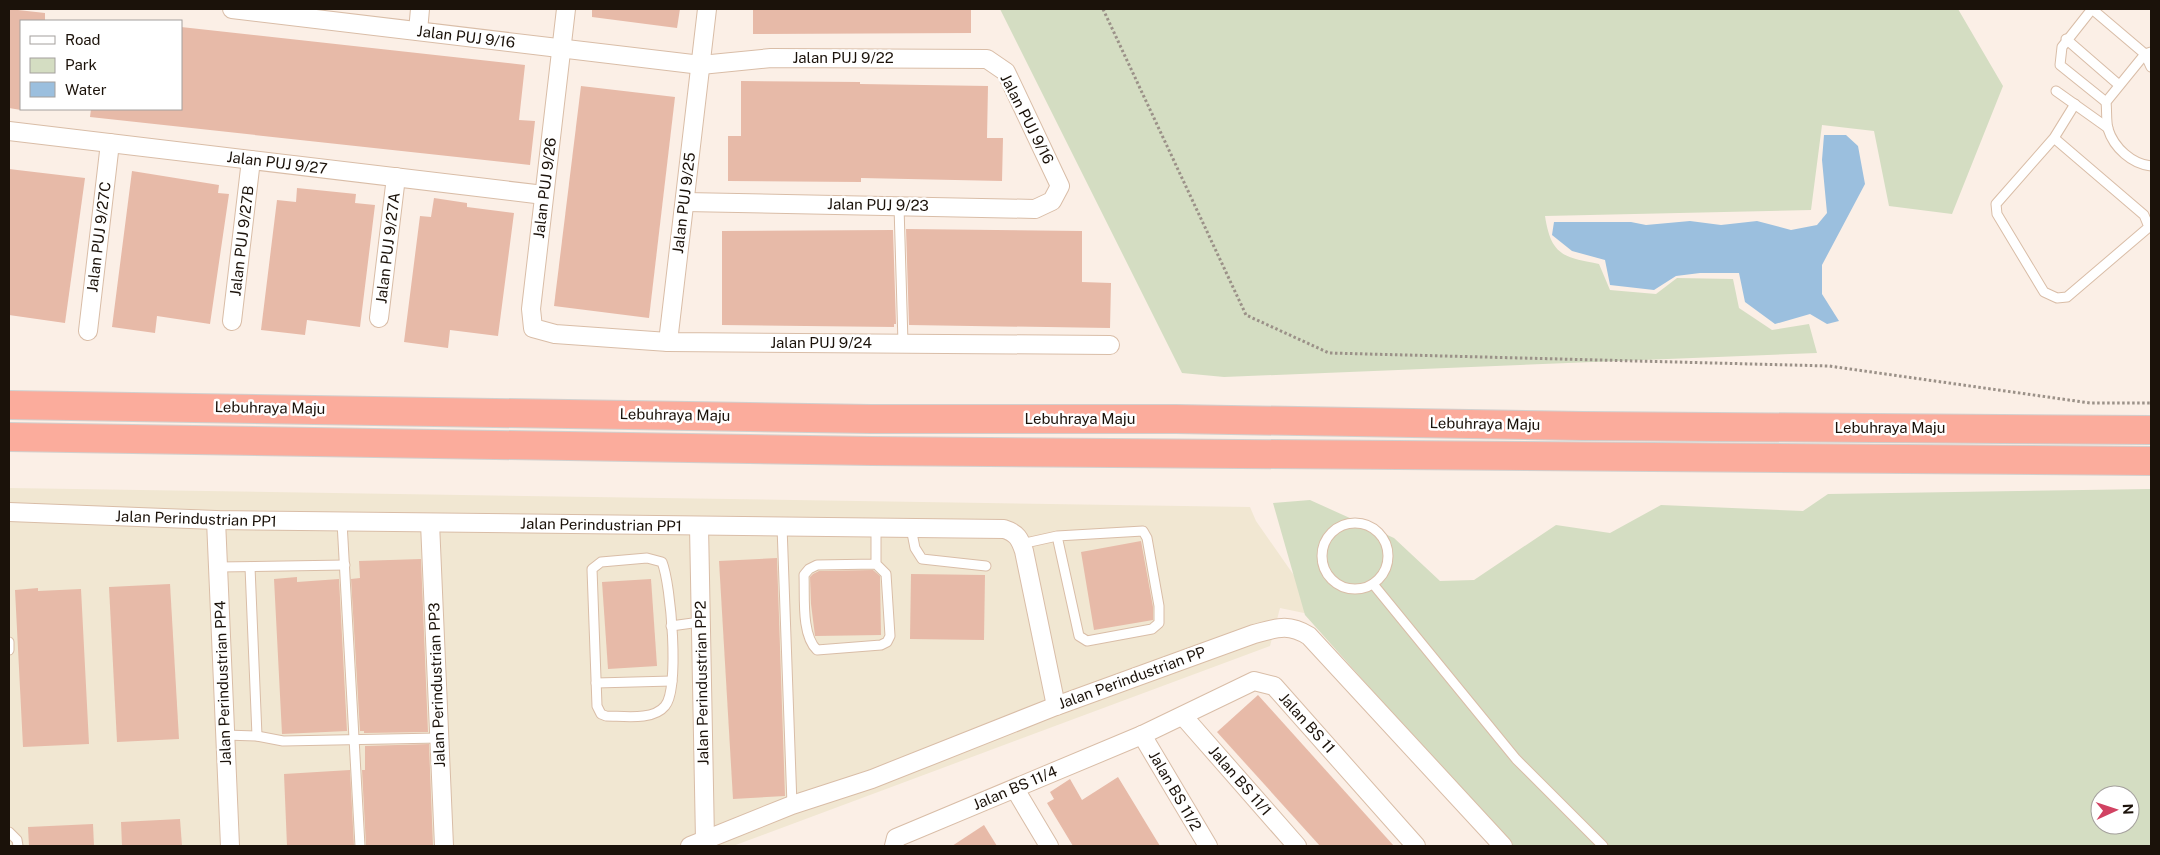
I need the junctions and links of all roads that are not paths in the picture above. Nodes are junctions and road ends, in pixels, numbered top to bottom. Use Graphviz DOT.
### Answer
graph roads {
  1 [pos="232,9"];
  2 [pos="420,9"];
  3 [pos="566,9"];
  4 [pos="707,9"];
  5 [pos="2092,9"];
  6 [pos="270,11"];
  7 [pos="418,31"];
  8 [pos="2066,40"];
  9 [pos="562,48"];
  10 [pos="2148,53"];
  11 [pos="987,59"];
  12 [pos="700,65"];
  13 [pos="2151,67"];
  14 [pos="2120,85"];
  15 [pos="2056,91"];
  16 [pos="2106,102"];
  17 [pos="2075,104"];
  18 [pos="2108,128"];
  19 [pos="9,131"];
  20 [pos="2054,138"];
  21 [pos="110,143"];
  22 [pos="251,160"];
  23 [pos="2151,166"];
  24 [pos="396,177"];
  25 [pos="1060,186"];
  26 [pos="544,195"];
  27 [pos="685,202"];
  28 [pos="899,206"];
  29 [pos="379,318"];
  30 [pos="232,321"];
  31 [pos="533,328"];
  32 [pos="88,331"];
  33 [pos="668,342"];
  34 [pos="903,343"];
  35 [pos="1110,345"];
  36 [pos="9,405"];
  37 [pos="2151,430"];
  38 [pos="9,437"];
  39 [pos="2151,461"];
  40 [pos="9,512"];
  41 [pos="216,520"];
  42 [pos="342,522"];
  43 [pos="430,523"];
  44 [pos="699,526"];
  45 [pos="782,526"];
  46 [pos="876,527"];
  47 [pos="911,528"];
  48 [pos="1057,536"];
  49 [pos="1022,544"];
  50 [pos="876,564"];
  51 [pos="345,565"];
  52 [pos="986,566"];
  53 [pos="218,567"];
  54 [pos="250,567"];
  55 [pos="1373,584"];
  56 [pos="700,622"];
  57 [pos="671,626"];
  58 [pos="9,642"];
  59 [pos="9,650"];
  60 [pos="672,681"];
  61 [pos="596,683"];
  62 [pos="1056,706"];
  63 [pos="1183,716"];
  64 [pos="225,736"];
  65 [pos="257,736"];
  66 [pos="1142,736"];
  67 [pos="354,738"];
  68 [pos="439,738"];
  69 [pos="1015,788"];
  70 [pos="792,805"];
  71 [pos="9,832"];
  72 [pos="697,843"];
  73 [pos="18,846"];
  74 [pos="230,846"];
  75 [pos="360,846"];
  76 [pos="444,846"];
  77 [pos="894,846"];
  78 [pos="1049,846"];
  79 [pos="1208,846"];
  80 [pos="1297,846"];
  81 [pos="1416,846"];
  82 [pos="1503,846"];
  83 [pos="1603,846"];
  1 -- 6 [label="street, Jalan PUJ 9/16"];
  2 -- 7 [label="street"];
  3 -- 9 [label="street, Jalan PUJ 9/26"];
  4 -- 12 [label="street, Jalan PUJ 9/25"];
  5 -- 8 [label="lane"];
  5 -- 10 [label="lane"];
  6 -- 7 [label="street, Jalan PUJ 9/16"];
  7 -- 9 [label="street, Jalan PUJ 9/16"];
  8 -- 14 [label="lane"];
  8 -- 16 [label="lane"];
  9 -- 12 [label="street, Jalan PUJ 9/16"];
  9 -- 26 [label="street, Jalan PUJ 9/26"];
  10 -- 13 [label="lane"];
  10 -- 14 [label="lane"];
  11 -- 12 [label="street, Jalan PUJ 9/22"];
  11 -- 25 [label="street, Jalan PUJ 9/16"];
  12 -- 27 [label="street, Jalan PUJ 9/25"];
  14 -- 16 [label="lane"];
  15 -- 17 [label="lane"];
  16 -- 18 [label="lane"];
  17 -- 18 [label="lane"];
  17 -- 20 [label="lane"];
  18 -- 23 [label="lane"];
  19 -- 21 [label="street, Jalan PUJ 9/27"];
  20 -- 20 [label="lane"];
  21 -- 22 [label="street, Jalan PUJ 9/27"];
  21 -- 32 [label="street, Jalan PUJ 9/27C"];
  22 -- 24 [label="street, Jalan PUJ 9/27"];
  22 -- 30 [label="street, Jalan PUJ 9/27B"];
  24 -- 26 [label="street, Jalan PUJ 9/27"];
  24 -- 29 [label="street, Jalan PUJ 9/27A"];
  25 -- 28 [label="street, Jalan PUJ 9/23"];
  26 -- 31 [label="street, Jalan PUJ 9/26"];
  27 -- 28 [label="street, Jalan PUJ 9/23"];
  27 -- 33 [label="street, Jalan PUJ 9/25"];
  28 -- 34 [label="lane"];
  31 -- 33 [label="street, Jalan PUJ 9/24"];
  33 -- 34 [label="street, Jalan PUJ 9/24"];
  34 -- 35 [label="street, Jalan PUJ 9/24"];
  36 -- 37 [label="highway, Lebuhraya Maju"];
  38 -- 39 [label="highway, Lebuhraya Maju"];
  40 -- 41 [label="street, Jalan Perindustrian PP1"];
  41 -- 42 [label="street, Jalan Perindustrian PP1"];
  41 -- 53 [label="street, Jalan Perindustrian PP4"];
  42 -- 43 [label="street, Jalan Perindustrian PP1"];
  42 -- 51 [label="lane"];
  43 -- 44 [label="street, Jalan Perindustrian PP1"];
  43 -- 68 [label="street, Jalan Perindustrian PP3"];
  44 -- 45 [label="street, Jalan Perindustrian PP1"];
  44 -- 56 [label="street, Jalan Perindustrian PP2"];
  45 -- 46 [label="street, Jalan Perindustrian PP1"];
  45 -- 70 [label="lane"];
  46 -- 47 [label="street, Jalan Perindustrian PP1"];
  46 -- 50 [label="lane"];
  47 -- 49 [label="street, Jalan Perindustrian PP1"];
  47 -- 52 [label="lane"];
  48 -- 48 [label="lane"];
  48 -- 49 [label="lane"];
  49 -- 62 [label="street"];
  50 -- 50 [label="lane"];
  51 -- 54 [label="lane"];
  51 -- 67 [label="lane"];
  53 -- 54 [label="lane"];
  53 -- 64 [label="street, Jalan Perindustrian PP4"];
  54 -- 65 [label="lane"];
  55 -- 55 [label="lane"];
  55 -- 83 [label="lane"];
  56 -- 57 [label="lane"];
  56 -- 72 [label="street, Jalan Perindustrian PP2"];
  57 -- 60 [label="lane"];
  57 -- 61 [label="lane"];
  58 -- 59 [label="lane"];
  60 -- 61 [label="lane"];
  60 -- 61 [label="lane"];
  62 -- 70 [label="street, Jalan Perindustrian PP"];
  62 -- 82 [label="street, Jalan Perindustrian PP"];
  63 -- 66 [label="street, Jalan BS 11"];
  63 -- 80 [label="street, Jalan BS 11/1"];
  63 -- 81 [label="street, Jalan BS 11"];
  64 -- 65 [label="lane"];
  64 -- 74 [label="street, Jalan Perindustrian PP4"];
  65 -- 67 [label="lane"];
  66 -- 69 [label="street, Jalan BS 11/4"];
  66 -- 79 [label="street, Jalan BS 11/2"];
  67 -- 68 [label="lane"];
  67 -- 75 [label="lane"];
  68 -- 76 [label="street, Jalan Perindustrian PP3"];
  69 -- 77 [label="street, Jalan BS 11/4"];
  69 -- 78 [label="street"];
  70 -- 72 [label="street, Jalan Perindustrian PP"];
  71 -- 73 [label="lane"];
}
